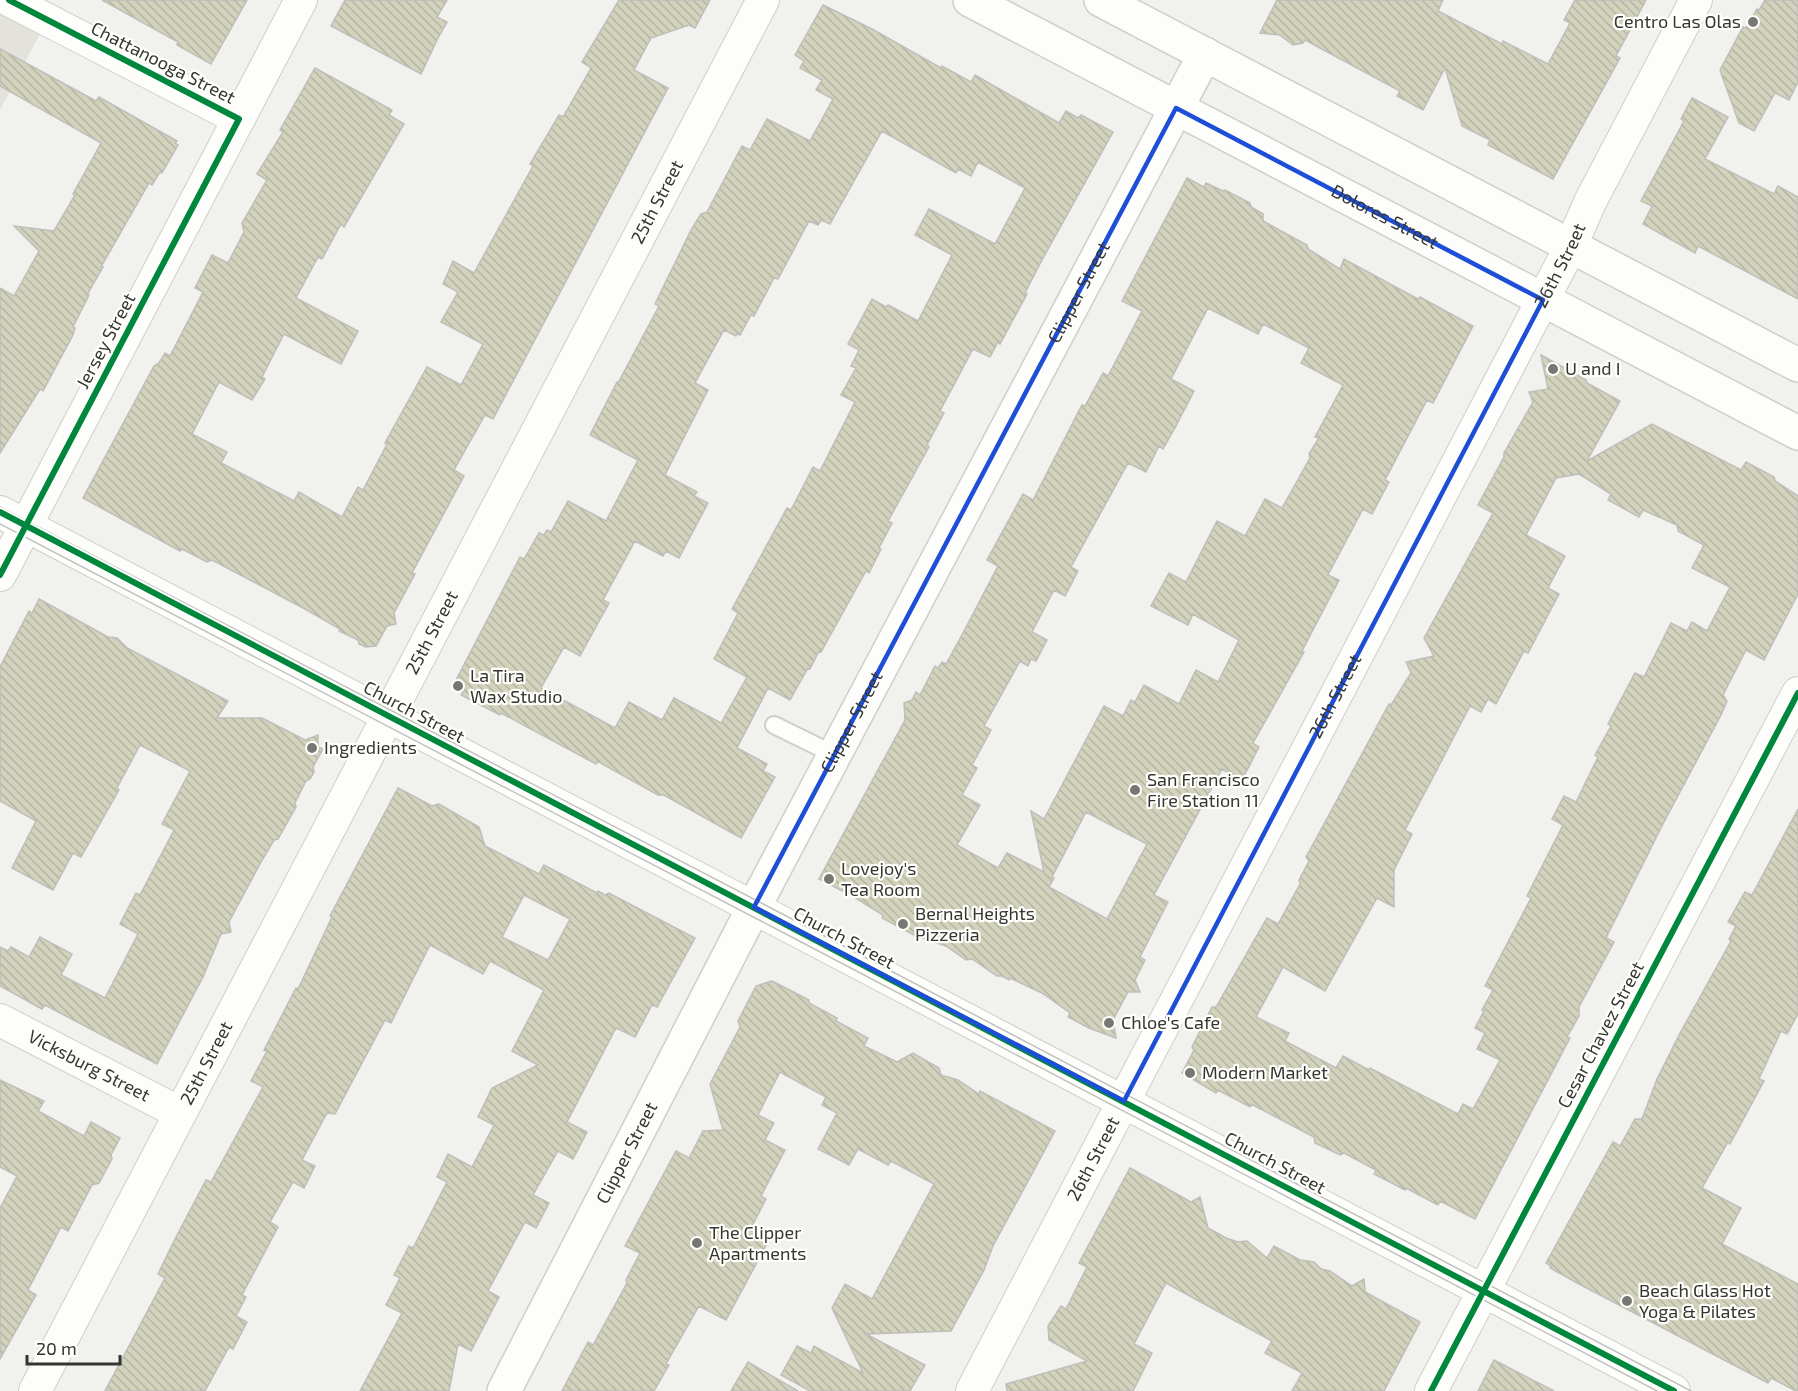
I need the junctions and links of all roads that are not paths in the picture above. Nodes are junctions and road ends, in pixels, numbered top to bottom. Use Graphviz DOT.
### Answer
graph roads {
  1 [pos="9,0"];
  2 [pos="301,0"];
  3 [pos="763,0"];
  4 [pos="970,0"];
  5 [pos="1101,0"];
  6 [pos="1696,0"];
  7 [pos="1204,54"];
  8 [pos="1176,108"];
  9 [pos="238,119"];
  10 [pos="1571,246"];
  11 [pos="1543,300"];
  12 [pos="1798,365"];
  13 [pos="1798,433"];
  14 [pos="0,489"];
  15 [pos="13,519"];
  16 [pos="0,575"];
  17 [pos="1798,693"];
  18 [pos="388,716"];
  19 [pos="774,725"];
  20 [pos="835,755"];
  21 [pos="754,907"];
  22 [pos="0,1020"];
  23 [pos="1124,1101"];
  24 [pos="180,1113"];
  25 [pos="1484,1290"];
  26 [pos="35,1391"];
  27 [pos="504,1391"];
  28 [pos="972,1391"];
  29 [pos="1431,1391"];
  30 [pos="1674,1391"];
  1 -- 9 [label="street, Chattanooga Street"];
  2 -- 9 [label="street, Jersey Street"];
  3 -- 18 [label="street, 25th Street"];
  4 -- 8 [label="main road, Dolores Street"];
  5 -- 7 [label="main road"];
  6 -- 10 [label="street, 26th Street"];
  7 -- 8 [label="main road, Clipper Street"];
  7 -- 10 [label="main road"];
  8 -- 11 [label="main road, Dolores Street"];
  8 -- 20 [label="main road, Clipper Street"];
  9 -- 15 [label="street, Jersey Street"];
  10 -- 11 [label="street, 26th Street"];
  10 -- 12 [label="main road"];
  11 -- 13 [label="main road, Dolores Street"];
  11 -- 23 [label="street, 26th Street"];
  14 -- 15 [label="street, Church Street"];
  15 -- 16 [label="street, Jersey Street"];
  15 -- 18 [label="street, Church Street"];
  17 -- 25 [label="street, Cesar Chavez Street"];
  18 -- 21 [label="street, Church Street"];
  18 -- 24 [label="street, 25th Street"];
  19 -- 20 [label="lane"];
  20 -- 21 [label="main road, Clipper Street"];
  21 -- 23 [label="street, Church Street"];
  21 -- 27 [label="main road, Clipper Street"];
  22 -- 24 [label="street, Vicksburg Street"];
  23 -- 25 [label="street, Church Street"];
  23 -- 28 [label="street, 26th Street"];
  24 -- 26 [label="street, 25th Street"];
  25 -- 29 [label="street, Cesar Chavez Street"];
  25 -- 30 [label="street, Church Street"];
}
